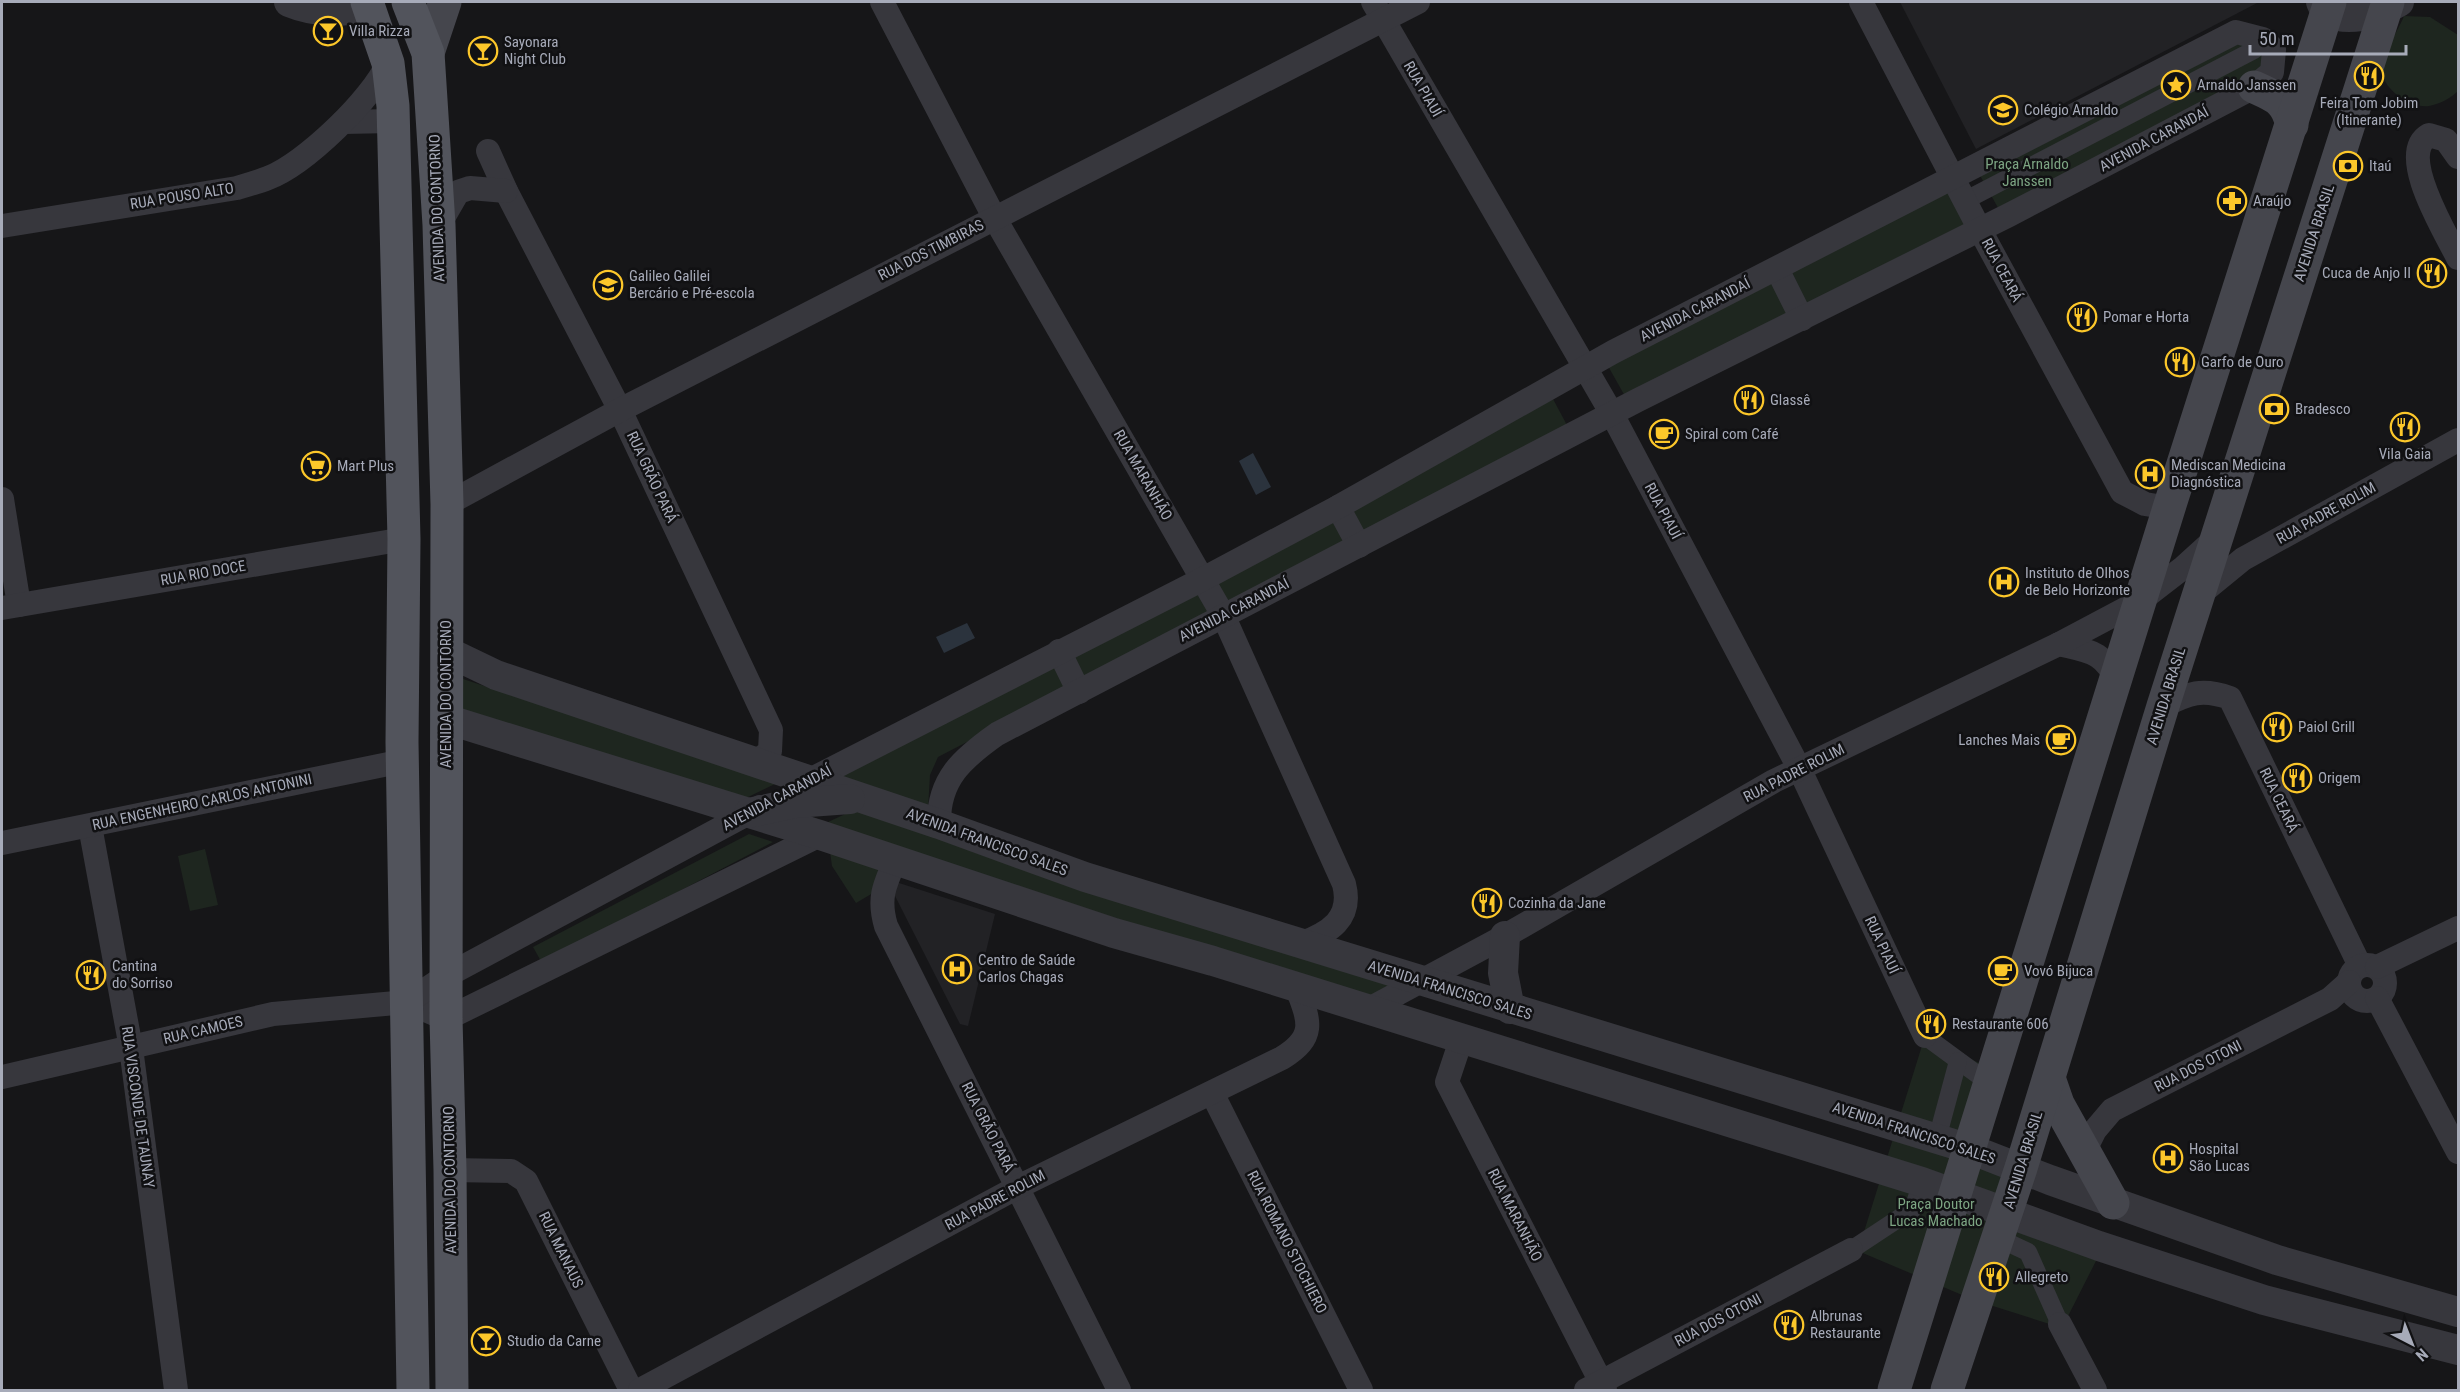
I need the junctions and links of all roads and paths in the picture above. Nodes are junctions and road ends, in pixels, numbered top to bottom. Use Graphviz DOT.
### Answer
graph roads {
  1 [pos="289,2"];
  2 [pos="408,2"];
  3 [pos="445,2"];
  4 [pos="882,2"];
  5 [pos="1418,2"];
  6 [pos="1861,2"];
  7 [pos="371,4"];
  8 [pos="2391,4"];
  9 [pos="2326,5"];
  10 [pos="1378,10"];
  11 [pos="2254,50"];
  12 [pos="428,53"];
  13 [pos="388,63"];
  14 [pos="2254,87"];
  15 [pos="393,121"];
  16 [pos="343,122"];
  17 [pos="2292,125"];
  18 [pos="488,151"];
  19 [pos="2458,157"];
  20 [pos="1955,178"];
  21 [pos="506,191"];
  22 [pos="1966,200"];
  23 [pos="994,218"];
  24 [pos="439,225"];
  25 [pos="2,226"];
  26 [pos="1980,230"];
  27 [pos="2458,258"];
  28 [pos="1777,269"];
  29 [pos="1802,319"];
  30 [pos="1585,368"];
  31 [pos="621,410"];
  32 [pos="1612,414"];
  33 [pos="2458,440"];
  34 [pos="2,499"];
  35 [pos="447,504"];
  36 [pos="1338,507"];
  37 [pos="2169,508"];
  38 [pos="2220,527"];
  39 [pos="1359,546"];
  40 [pos="404,550"];
  41 [pos="2243,559"];
  42 [pos="1203,579"];
  43 [pos="2199,595"];
  44 [pos="2140,600"];
  45 [pos="10,607"];
  46 [pos="1223,615"];
  47 [pos="2059,644"];
  48 [pos="446,651"];
  49 [pos="1059,651"];
  50 [pos="2117,681"];
  51 [pos="1079,692"];
  52 [pos="2163,706"];
  53 [pos="446,719"];
  54 [pos="403,761"];
  55 [pos="755,763"];
  56 [pos="1799,768"];
  57 [pos="810,780"];
  58 [pos="868,800"];
  59 [pos="747,814"];
  60 [pos="939,824"];
  61 [pos="90,826"];
  62 [pos="820,835"];
  63 [pos="2,843"];
  64 [pos="896,861"];
  65 [pos="1085,878"];
  66 [pos="1070,918"];
  67 [pos="2458,928"];
  68 [pos="1504,936"];
  69 [pos="1300,944"];
  70 [pos="498,949"];
  71 [pos="446,976"];
  72 [pos="1423,981"];
  73 [pos="2359,981"];
  74 [pos="515,985"];
  75 [pos="1297,988"];
  76 [pos="407,1002"];
  77 [pos="1510,1009"];
  78 [pos="1369,1010"];
  79 [pos="446,1019"];
  80 [pos="1925,1036"];
  81 [pos="1462,1037"];
  82 [pos="131,1048"];
  83 [pos="1958,1061"];
  84 [pos="2,1077"];
  85 [pos="2049,1078"];
  86 [pos="1989,1083"];
  87 [pos="1212,1093"];
  88 [pos="1937,1139"];
  89 [pos="1970,1149"];
  90 [pos="2084,1152"];
  91 [pos="2458,1152"];
  92 [pos="2021,1168"];
  93 [pos="450,1170"];
  94 [pos="1018,1186"];
  95 [pos="1918,1195"];
  96 [pos="2113,1203"];
  97 [pos="1953,1206"];
  98 [pos="2002,1225"];
  99 [pos="2033,1238"];
  100 [pos="1851,1250"];
  101 [pos="2277,1260"];
  102 [pos="2264,1300"];
  103 [pos="2458,1312"];
  104 [pos="2060,1324"];
  105 [pos="2458,1350"];
  106 [pos="1597,1388"];
  107 [pos="176,1390"];
  108 [pos="413,1390"];
  109 [pos="452,1390"];
  110 [pos="631,1390"];
  111 [pos="640,1390"];
  112 [pos="1119,1390"];
  113 [pos="1361,1390"];
  114 [pos="1894,1390"];
  115 [pos="1947,1390"];
  116 [pos="2095,1390"];
  1 -- 7 [label="street"];
  2 -- 12 [label="main road, AVENIDA DO CONTORNO"];
  3 -- 12 [label="main road"];
  4 -- 23 [label="street, RUA MARANHÃO"];
  5 -- 10 [label="street, RUA DOS TIMBIRAS"];
  6 -- 20 [label="street, RUA CEARÁ"];
  7 -- 13 [label="main road"];
  8 -- 9 [label="street"];
  8 -- 38 [label="main road, AVENIDA BRASIL"];
  9 -- 17 [label="main road"];
  10 -- 23 [label="street, RUA DOS TIMBIRAS"];
  10 -- 30 [label="street, RUA PIAUÍ"];
  11 -- 22 [label="street"];
  12 -- 24 [label="main road, AVENIDA DO CONTORNO"];
  13 -- 15 [label="main road"];
  13 -- 16 [label="street, RUA POUSO ALTO"];
  14 -- 17 [label="main road"];
  14 -- 20 [label="street, AVENIDA CARANDAÍ"];
  14 -- 26 [label="street, AVENIDA CARANDAÍ"];
  15 -- 16 [label="street"];
  15 -- 40 [label="main road"];
  16 -- 25 [label="street, RUA POUSO ALTO"];
  17 -- 37 [label="main road"];
  18 -- 21 [label="street, RUA GRÃO PARÁ"];
  19 -- 27 [label="street"];
  20 -- 22 [label="street, RUA CEARÁ"];
  20 -- 28 [label="street, AVENIDA CARANDAÍ"];
  21 -- 24 [label="street"];
  21 -- 31 [label="street, RUA GRÃO PARÁ"];
  22 -- 26 [label="street, RUA CEARÁ"];
  23 -- 31 [label="street, RUA DOS TIMBIRAS"];
  23 -- 42 [label="street, RUA MARANHÃO"];
  24 -- 35 [label="main road, AVENIDA DO CONTORNO"];
  26 -- 29 [label="street, AVENIDA CARANDAÍ"];
  26 -- 37 [label="street, RUA CEARÁ"];
  28 -- 29 [label="street"];
  28 -- 30 [label="street, AVENIDA CARANDAÍ"];
  29 -- 32 [label="street, AVENIDA CARANDAÍ"];
  30 -- 32 [label="street, RUA PIAUÍ"];
  30 -- 36 [label="street, AVENIDA CARANDAÍ"];
  31 -- 35 [label="street, RUA DOS TIMBIRAS"];
  31 -- 55 [label="street, RUA GRÃO PARÁ"];
  32 -- 39 [label="street, AVENIDA CARANDAÍ"];
  32 -- 56 [label="street, RUA PIAUÍ"];
  33 -- 41 [label="street, RUA PADRE ROLIM"];
  34 -- 45 [label="street"];
  35 -- 48 [label="main road, AVENIDA DO CONTORNO"];
  36 -- 39 [label="street"];
  36 -- 42 [label="street, AVENIDA CARANDAÍ"];
  37 -- 44 [label="main road"];
  38 -- 41 [label="street"];
  38 -- 43 [label="main road, AVENIDA BRASIL"];
  38 -- 44 [label="street, RUA PADRE ROLIM"];
  39 -- 46 [label="street, AVENIDA CARANDAÍ"];
  40 -- 45 [label="street, RUA RIO DOCE"];
  40 -- 53 [label="main road"];
  40 -- 54 [label="main road"];
  41 -- 43 [label="street, RUA PADRE ROLIM"];
  42 -- 46 [label="street, RUA MARANHÃO"];
  42 -- 49 [label="street, AVENIDA CARANDAÍ"];
  43 -- 52 [label="main road, AVENIDA BRASIL"];
  44 -- 47 [label="street, RUA PADRE ROLIM"];
  44 -- 50 [label="main road"];
  46 -- 51 [label="street, AVENIDA CARANDAÍ"];
  46 -- 69 [label="street, RUA MARANHÃO"];
  47 -- 50 [label="street"];
  47 -- 56 [label="street, RUA PADRE ROLIM"];
  48 -- 53 [label="main road, AVENIDA DO CONTORNO"];
  48 -- 55 [label="street, AVENIDA FRANCISCO SALES"];
  49 -- 51 [label="street"];
  49 -- 57 [label="street, AVENIDA CARANDAÍ"];
  50 -- 86 [label="main road"];
  51 -- 60 [label="street, AVENIDA CARANDAÍ"];
  52 -- 73 [label="street, RUA CEARÁ"];
  52 -- 85 [label="main road, AVENIDA BRASIL"];
  53 -- 59 [label="street"];
  53 -- 71 [label="main road, AVENIDA DO CONTORNO"];
  54 -- 61 [label="street, RUA ENGENHEIRO CARLOS ANTONINI"];
  54 -- 76 [label="main road"];
  55 -- 57 [label="street, AVENIDA FRANCISCO SALES"];
  56 -- 68 [label="street, RUA PADRE ROLIM"];
  56 -- 80 [label="street, RUA PIAUÍ"];
  57 -- 58 [label="street, AVENIDA FRANCISCO SALES"];
  57 -- 59 [label="street, AVENIDA CARANDAÍ"];
  58 -- 59 [label="street"];
  58 -- 60 [label="street, AVENIDA FRANCISCO SALES"];
  59 -- 62 [label="street"];
  59 -- 70 [label="street, AVENIDA CARANDAÍ"];
  60 -- 65 [label="street, AVENIDA FRANCISCO SALES"];
  61 -- 63 [label="street, RUA ENGENHEIRO CARLOS ANTONINI"];
  61 -- 82 [label="street, RUA VISCONDE DE TAUNAY"];
  62 -- 64 [label="street"];
  62 -- 74 [label="street"];
  64 -- 66 [label="street"];
  64 -- 94 [label="street, RUA GRÃO PARÁ"];
  65 -- 66 [label="street"];
  65 -- 69 [label="street, AVENIDA FRANCISCO SALES"];
  66 -- 75 [label="street"];
  67 -- 73 [label="street, RUA DOS OTONI"];
  68 -- 72 [label="street, RUA PADRE ROLIM"];
  68 -- 77 [label="street"];
  69 -- 72 [label="street, AVENIDA FRANCISCO SALES"];
  70 -- 71 [label="street, AVENIDA CARANDAÍ"];
  70 -- 74 [label="street"];
  71 -- 76 [label="street, AVENIDA CARANDAÍ"];
  71 -- 79 [label="main road, AVENIDA DO CONTORNO"];
  72 -- 77 [label="street, AVENIDA FRANCISCO SALES"];
  72 -- 78 [label="street, RUA PADRE ROLIM"];
  73 -- 90 [label="street, RUA DOS OTONI"];
  73 -- 91 [label="street"];
  74 -- 79 [label="street"];
  75 -- 78 [label="street"];
  75 -- 87 [label="street, RUA PADRE ROLIM"];
  76 -- 79 [label="street"];
  76 -- 82 [label="street, RUA CAMOES"];
  76 -- 108 [label="main road"];
  77 -- 88 [label="street, AVENIDA FRANCISCO SALES"];
  78 -- 81 [label="street"];
  79 -- 93 [label="main road, AVENIDA DO CONTORNO"];
  80 -- 83 [label="street"];
  81 -- 95 [label="street"];
  81 -- 106 [label="street, RUA MARANHÃO"];
  82 -- 84 [label="street, RUA CAMOES"];
  82 -- 107 [label="street, RUA VISCONDE DE TAUNAY"];
  83 -- 86 [label="street"];
  83 -- 88 [label="street"];
  85 -- 90 [label="main road"];
  85 -- 92 [label="main road, AVENIDA BRASIL"];
  86 -- 89 [label="main road"];
  87 -- 94 [label="street, RUA PADRE ROLIM"];
  87 -- 113 [label="street, RUA ROMANO STOCHIERO"];
  88 -- 89 [label="street, AVENIDA FRANCISCO SALES"];
  89 -- 92 [label="street, AVENIDA FRANCISCO SALES"];
  89 -- 97 [label="main road"];
  90 -- 96 [label="main road"];
  92 -- 96 [label="street, AVENIDA FRANCISCO SALES"];
  92 -- 98 [label="main road, AVENIDA BRASIL"];
  93 -- 109 [label="main road, AVENIDA DO CONTORNO"];
  93 -- 110 [label="street, RUA MANAUS"];
  94 -- 111 [label="street, RUA PADRE ROLIM"];
  94 -- 112 [label="street, RUA GRÃO PARÁ"];
  95 -- 97 [label="street"];
  95 -- 100 [label="street"];
  96 -- 101 [label="street, AVENIDA FRANCISCO SALES"];
  97 -- 98 [label="street"];
  97 -- 114 [label="main road"];
  98 -- 99 [label="street"];
  98 -- 115 [label="main road, AVENIDA BRASIL"];
  99 -- 102 [label="street"];
  99 -- 104 [label="street"];
  100 -- 106 [label="street, RUA DOS OTONI"];
  101 -- 102 [label="street"];
  101 -- 103 [label="street, AVENIDA FRANCISCO SALES"];
  102 -- 105 [label="street"];
  104 -- 116 [label="street"];
}
